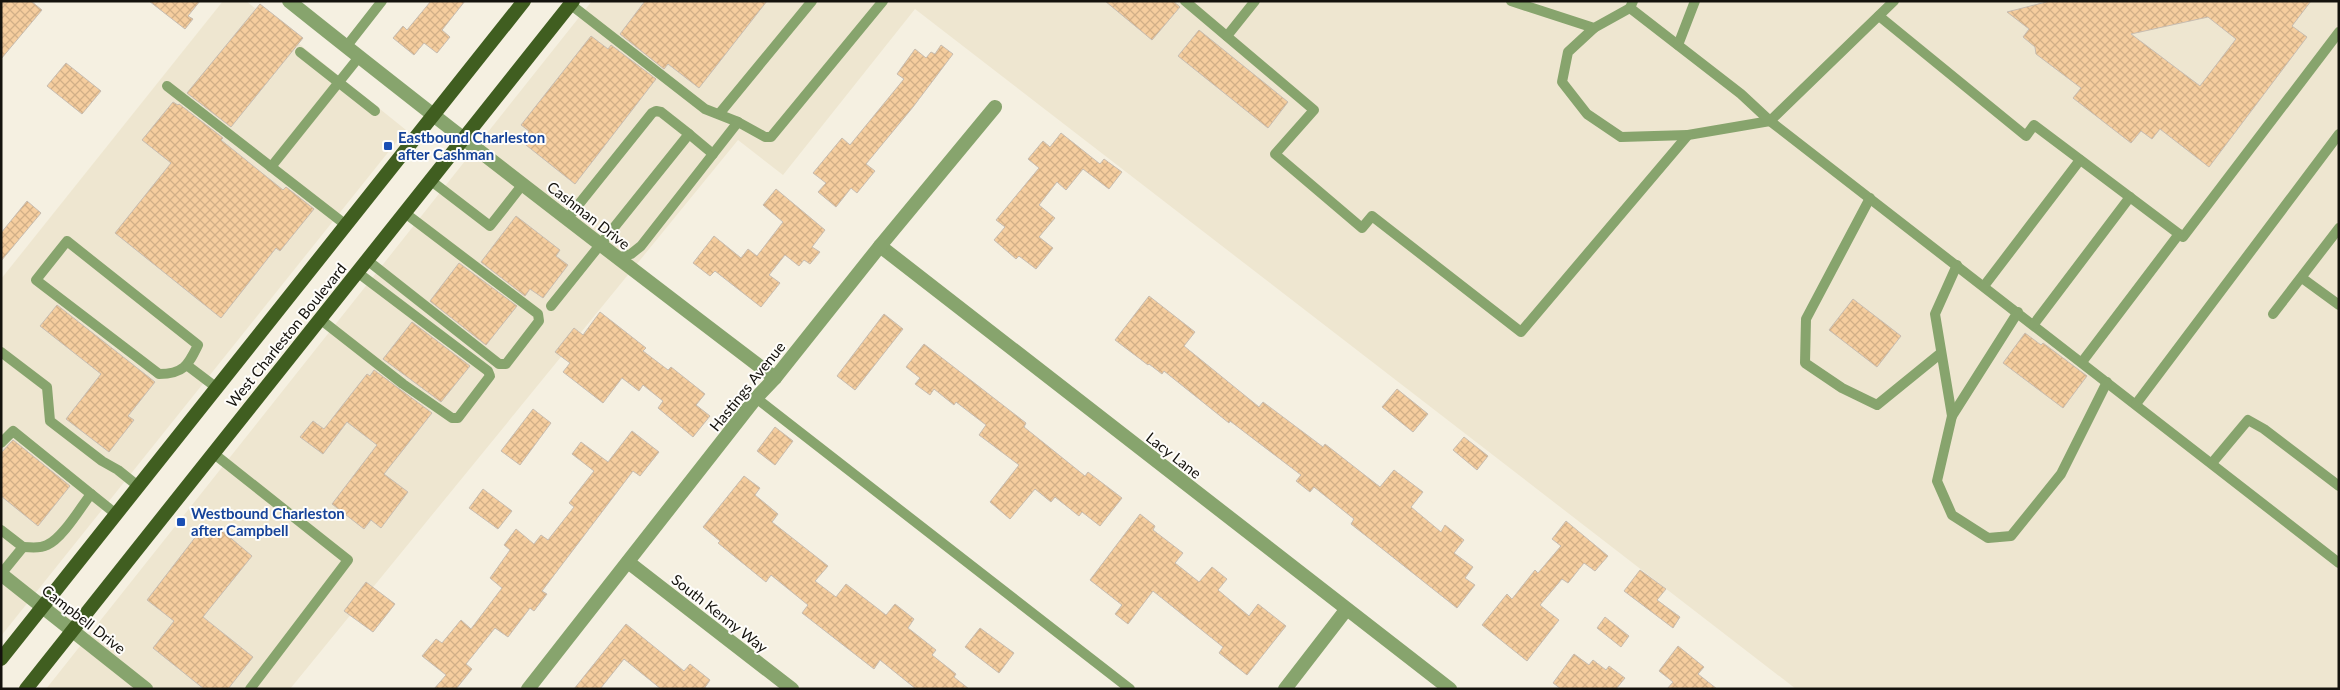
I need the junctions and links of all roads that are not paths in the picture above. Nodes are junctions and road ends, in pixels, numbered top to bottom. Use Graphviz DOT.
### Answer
graph roads {
  1 [pos="289,1"];
  2 [pos="382,1"];
  3 [pos="524,1"];
  4 [pos="812,1"];
  5 [pos="883,1"];
  6 [pos="1185,1"];
  7 [pos="1255,1"];
  8 [pos="1511,1"];
  9 [pos="1695,1"];
  10 [pos="1894,1"];
  11 [pos="572,3"];
  12 [pos="1632,4"];
  13 [pos="1879,16"];
  14 [pos="1594,28"];
  15 [pos="2339,32"];
  16 [pos="1227,36"];
  17 [pos="1678,45"];
  18 [pos="346,46"];
  19 [pos="300,52"];
  20 [pos="359,56"];
  21 [pos="339,82"];
  22 [pos="167,86"];
  23 [pos="995,107"];
  24 [pos="375,111"];
  25 [pos="719,114"];
  26 [pos="432,116"];
  27 [pos="1770,121"];
  28 [pos="738,122"];
  29 [pos="689,134"];
  30 [pos="2339,134"];
  31 [pos="1688,135"];
  32 [pos="464,138"];
  33 [pos="713,154"];
  34 [pos="2080,160"];
  35 [pos="271,167"];
  36 [pos="430,180"];
  37 [pos="523,184"];
  38 [pos="2130,197"];
  39 [pos="1870,198"];
  40 [pos="405,213"];
  41 [pos="567,219"];
  42 [pos="346,225"];
  43 [pos="2339,228"];
  44 [pos="2179,234"];
  45 [pos="2335,241"];
  46 [pos="600,244"];
  47 [pos="880,246"];
  48 [pos="617,258"];
  49 [pos="367,260"];
  50 [pos="1957,265"];
  51 [pos="358,272"];
  52 [pos="2302,278"];
  53 [pos="1984,286"];
  54 [pos="2339,305"];
  55 [pos="551,306"];
  56 [pos="2018,312"];
  57 [pos="2273,314"];
  58 [pos="320,319"];
  59 [pos="2034,324"];
  60 [pos="1,352"];
  61 [pos="1941,353"];
  62 [pos="2082,362"];
  63 [pos="188,366"];
  64 [pos="775,378"];
  65 [pos="2107,382"];
  66 [pos="216,388"];
  67 [pos="756,398"];
  68 [pos="2136,404"];
  69 [pos="1952,416"];
  70 [pos="1,442"];
  71 [pos="213,453"];
  72 [pos="2212,463"];
  73 [pos="138,486"];
  74 [pos="2339,486"];
  75 [pos="91,494"];
  76 [pos="116,514"];
  77 [pos="1,530"];
  78 [pos="23,547"];
  79 [pos="2337,557"];
  80 [pos="628,562"];
  81 [pos="1,574"];
  82 [pos="43,606"];
  83 [pos="1346,610"];
  84 [pos="72,630"];
  85 [pos="1,659"];
  86 [pos="26,689"];
  87 [pos="146,689"];
  88 [pos="250,689"];
  89 [pos="528,689"];
  90 [pos="792,689"];
  91 [pos="1130,689"];
  92 [pos="1285,689"];
  93 [pos="1450,689"];
  1 -- 18 [label="street, Cashman Drive"];
  2 -- 18 [label="lane"];
  3 -- 26 [label="main road, West Charleston Boulevard"];
  4 -- 25 [label="lane"];
  5 -- 28 [label="lane"];
  6 -- 16 [label="lane"];
  7 -- 16 [label="lane"];
  8 -- 14 [label="lane"];
  9 -- 17 [label="lane"];
  10 -- 13 [label="lane"];
  11 -- 25 [label="lane"];
  11 -- 32 [label="main road, West Charleston Boulevard"];
  12 -- 14 [label="lane"];
  12 -- 17 [label="lane"];
  13 -- 27 [label="lane"];
  13 -- 34 [label="lane"];
  14 -- 31 [label="lane"];
  15 -- 44 [label="lane"];
  16 -- 31 [label="lane"];
  17 -- 27 [label="lane"];
  18 -- 20 [label="street, Cashman Drive"];
  19 -- 21 [label="lane"];
  20 -- 21 [label="lane"];
  20 -- 26 [label="street, Cashman Drive"];
  21 -- 24 [label="lane"];
  21 -- 35 [label="lane"];
  22 -- 35 [label="lane"];
  23 -- 47 [label="street, Hastings Avenue"];
  25 -- 28 [label="lane"];
  26 -- 32 [label="street, Cashman Drive"];
  26 -- 42 [label="main road, West Charleston Boulevard"];
  27 -- 31 [label="lane"];
  27 -- 39 [label="lane"];
  28 -- 33 [label="lane"];
  29 -- 33 [label="lane"];
  29 -- 41 [label="lane"];
  29 -- 46 [label="lane"];
  30 -- 68 [label="lane"];
  32 -- 36 [label="main road, West Charleston Boulevard"];
  32 -- 37 [label="street, Cashman Drive"];
  33 -- 48 [label="lane"];
  34 -- 38 [label="lane"];
  34 -- 53 [label="lane"];
  35 -- 42 [label="lane"];
  36 -- 37 [label="lane"];
  36 -- 40 [label="main road, West Charleston Boulevard"];
  37 -- 41 [label="street, Cashman Drive"];
  38 -- 44 [label="lane"];
  38 -- 59 [label="lane"];
  39 -- 50 [label="lane"];
  39 -- 61 [label="lane"];
  40 -- 49 [label="main road, West Charleston Boulevard"];
  40 -- 49 [label="lane"];
  41 -- 46 [label="street, Cashman Drive"];
  42 -- 66 [label="main road, West Charleston Boulevard"];
  43 -- 45 [label="lane"];
  44 -- 62 [label="lane"];
  45 -- 52 [label="lane"];
  46 -- 48 [label="street, Cashman Drive"];
  46 -- 55 [label="lane"];
  47 -- 64 [label="street, Hastings Avenue"];
  47 -- 83 [label="street, Lacy Lane"];
  48 -- 64 [label="street, Cashman Drive"];
  49 -- 51 [label="main road, West Charleston Boulevard"];
  50 -- 53 [label="lane"];
  50 -- 61 [label="lane"];
  51 -- 58 [label="main road, West Charleston Boulevard"];
  51 -- 58 [label="lane"];
  52 -- 54 [label="lane"];
  52 -- 57 [label="lane"];
  53 -- 56 [label="lane"];
  56 -- 59 [label="lane"];
  56 -- 69 [label="lane"];
  58 -- 71 [label="main road, West Charleston Boulevard"];
  59 -- 62 [label="lane"];
  60 -- 73 [label="lane"];
  61 -- 69 [label="lane"];
  62 -- 65 [label="lane"];
  63 -- 63 [label="lane"];
  63 -- 66 [label="lane"];
  64 -- 67 [label="street, Hastings Avenue"];
  65 -- 68 [label="lane"];
  65 -- 69 [label="lane"];
  66 -- 73 [label="main road, West Charleston Boulevard"];
  67 -- 80 [label="street, Hastings Avenue"];
  67 -- 91 [label="lane"];
  68 -- 72 [label="lane"];
  70 -- 75 [label="lane"];
  71 -- 84 [label="main road, West Charleston Boulevard"];
  71 -- 88 [label="lane"];
  72 -- 74 [label="lane"];
  72 -- 79 [label="lane"];
  73 -- 76 [label="main road, West Charleston Boulevard"];
  75 -- 76 [label="lane"];
  75 -- 78 [label="lane"];
  76 -- 82 [label="main road, West Charleston Boulevard"];
  77 -- 78 [label="lane"];
  78 -- 81 [label="lane"];
  80 -- 89 [label="street, Hastings Avenue"];
  80 -- 90 [label="street, South Kenny Way"];
  81 -- 82 [label="street, Campbell Drive"];
  82 -- 84 [label="street, Campbell Drive"];
  82 -- 85 [label="main road, West Charleston Boulevard"];
  83 -- 92 [label="street"];
  83 -- 93 [label="street, Lacy Lane"];
  84 -- 86 [label="main road, West Charleston Boulevard"];
  84 -- 87 [label="street, Campbell Drive"];
}
